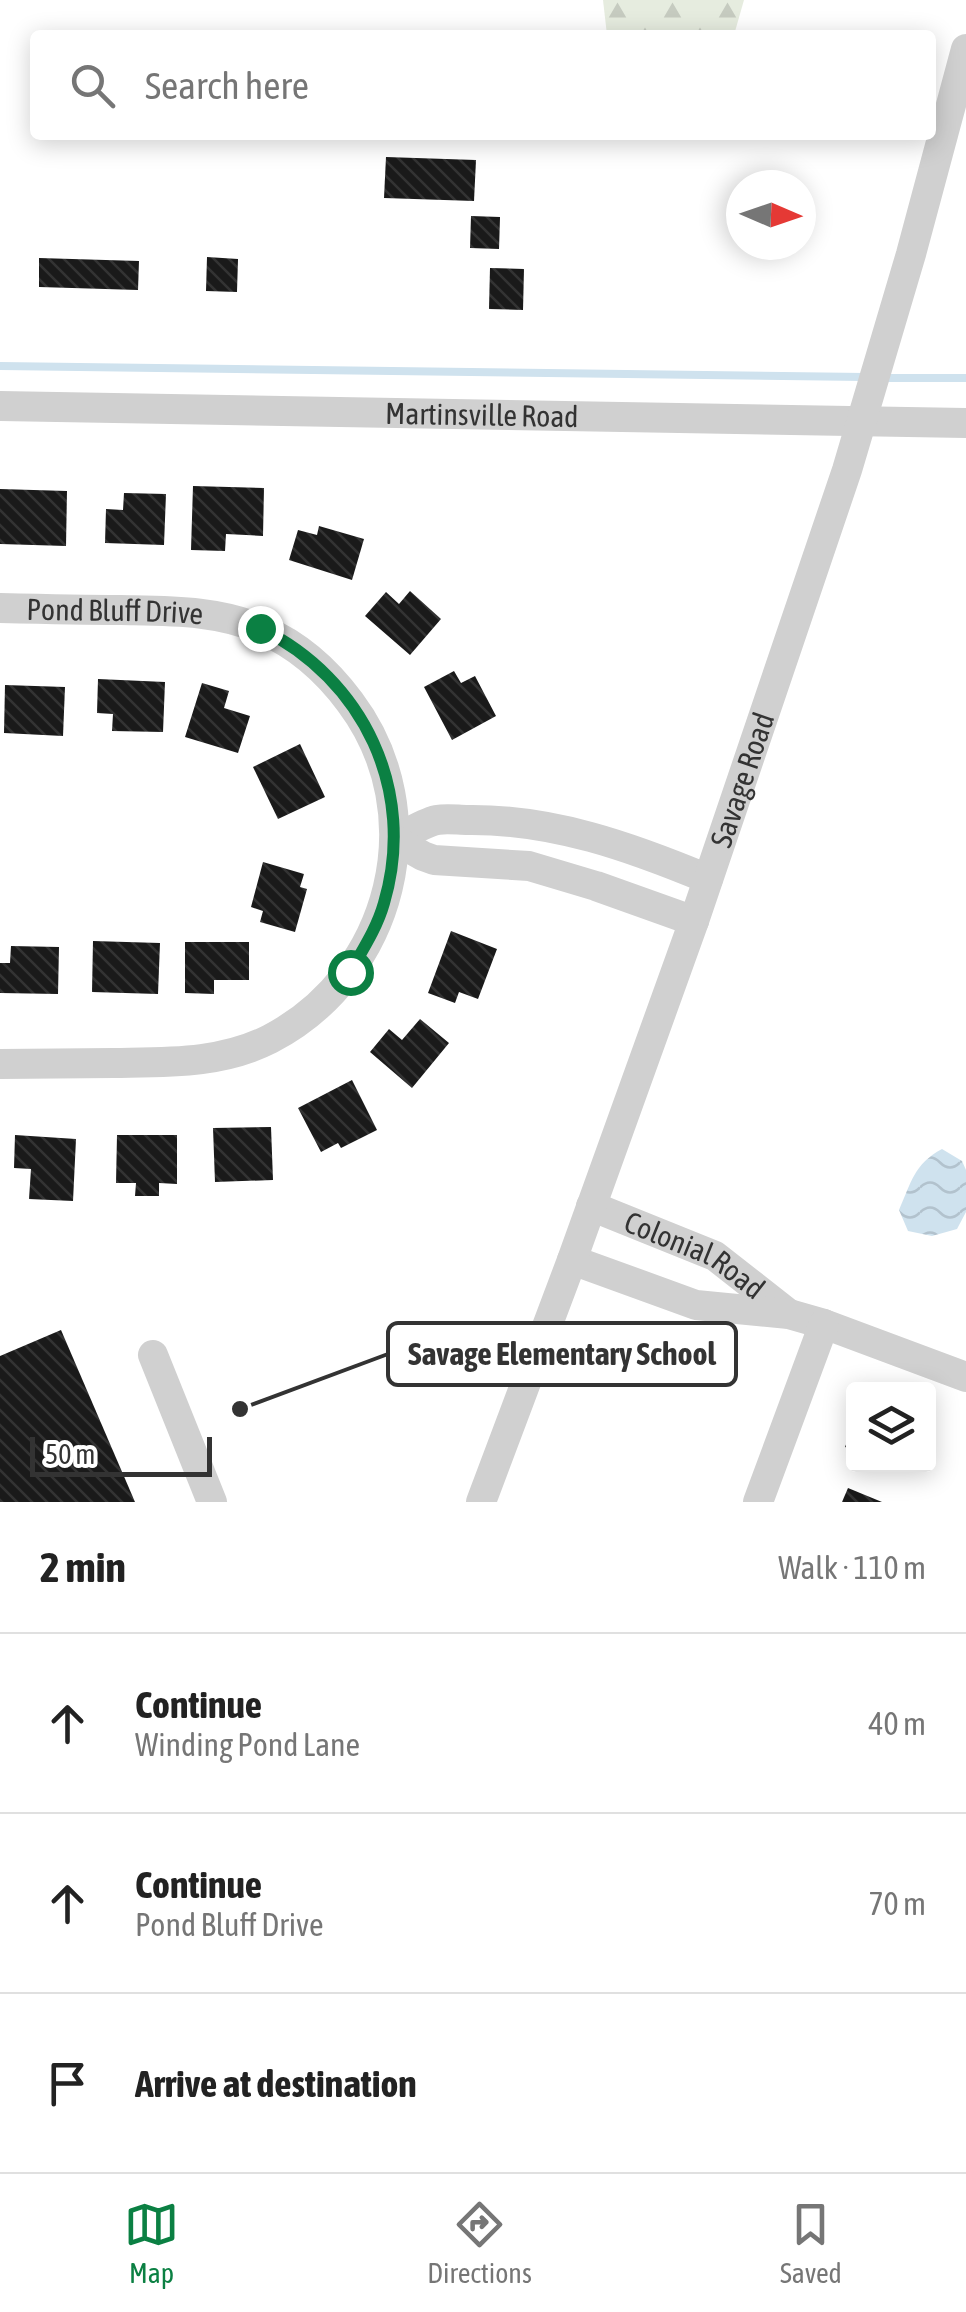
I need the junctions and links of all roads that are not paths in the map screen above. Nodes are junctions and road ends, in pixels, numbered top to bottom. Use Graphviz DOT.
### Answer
graph roads {
  1 [pos="966,49"];
  2 [pos="0,406"];
  3 [pos="862,421"];
  4 [pos="966,423"];
  5 [pos="0,608"];
  6 [pos="395,840"];
  7 [pos="708,880"];
  8 [pos="694,920"];
  9 [pos="0,1064"];
  10 [pos="592,1206"];
  11 [pos="572,1260"];
  12 [pos="789,1314"];
  13 [pos="824,1324"];
  14 [pos="153,1355"];
  15 [pos="966,1377"];
  16 [pos="212,1502"];
  17 [pos="481,1502"];
  18 [pos="758,1502"];
  1 -- 3 [label="street, Savage Road"];
  2 -- 3 [label="street, Martinsville Road"];
  3 -- 4 [label="street, Martinsville Road"];
  3 -- 7 [label="street, Savage Road"];
  5 -- 6 [label="street, Pond Bluff Drive"];
  6 -- 7 [label="street"];
  6 -- 8 [label="street"];
  6 -- 9 [label="street, Pond Bluff Drive"];
  7 -- 8 [label="street, Savage Road"];
  8 -- 10 [label="street, Savage Road"];
  10 -- 11 [label="street, Savage Road"];
  10 -- 12 [label="street, Colonial Road"];
  11 -- 12 [label="street, Colonial Road"];
  11 -- 17 [label="street, Savage Road"];
  12 -- 13 [label="street, Colonial Road"];
  13 -- 15 [label="street, Colonial Road"];
  13 -- 18 [label="street"];
  14 -- 16 [label="street"];
}
